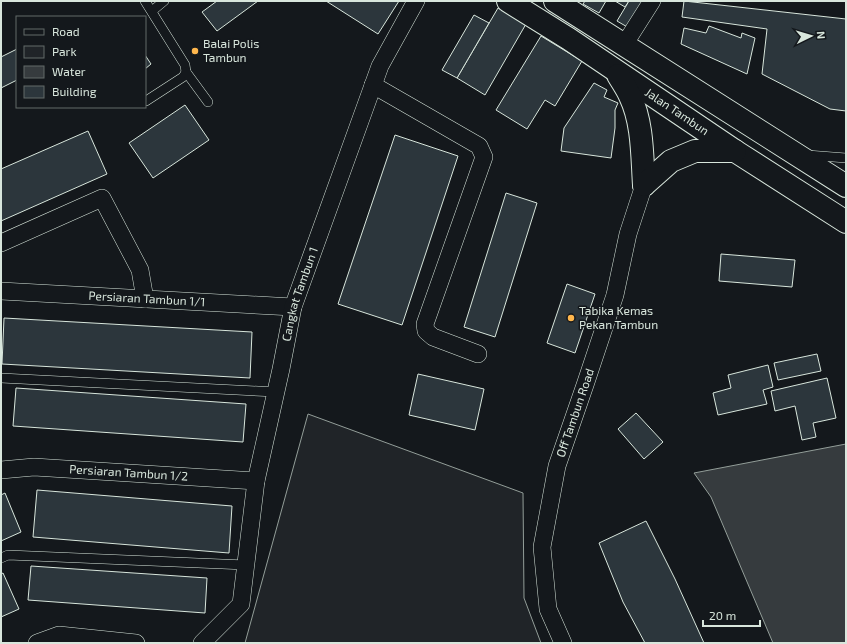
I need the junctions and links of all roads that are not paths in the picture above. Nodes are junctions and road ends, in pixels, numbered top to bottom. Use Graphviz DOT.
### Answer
graph roads {
  1 [pos="145,1"];
  2 [pos="164,1"];
  3 [pos="416,1"];
  4 [pos="508,1"];
  5 [pos="555,1"];
  6 [pos="652,1"];
  7 [pos="152,11"];
  8 [pos="624,45"];
  9 [pos="186,72"];
  10 [pos="616,72"];
  11 [pos="373,85"];
  12 [pos="146,102"];
  13 [pos="208,102"];
  14 [pos="735,151"];
  15 [pos="796,154"];
  16 [pos="846,158"];
  17 [pos="644,185"];
  18 [pos="846,186"];
  19 [pos="846,222"];
  20 [pos="1,243"];
  21 [pos="1,291"];
  22 [pos="145,299"];
  23 [pos="293,307"];
  24 [pos="478,354"];
  25 [pos="1,378"];
  26 [pos="276,392"];
  27 [pos="1,470"];
  28 [pos="256,481"];
  29 [pos="1,558"];
  30 [pos="246,565"];
  31 [pos="37,643"];
  32 [pos="136,643"];
  33 [pos="202,643"];
  34 [pos="563,643"];
  1 -- 7 [label="lane"];
  2 -- 7 [label="lane"];
  3 -- 11 [label="street, Cangkat Tambun 1"];
  4 -- 10 [label="main road, Jalan Tambun"];
  5 -- 8 [label="main road"];
  6 -- 8 [label="street"];
  7 -- 9 [label="lane"];
  8 -- 15 [label="main road"];
  9 -- 12 [label="lane"];
  9 -- 13 [label="lane"];
  10 -- 14 [label="main road, Jalan Tambun"];
  10 -- 17 [label="main road"];
  11 -- 23 [label="street, Cangkat Tambun 1"];
  11 -- 24 [label="street"];
  14 -- 17 [label="main road"];
  14 -- 19 [label="main road, Jalan Tambun"];
  15 -- 16 [label="lane"];
  15 -- 18 [label="main road"];
  17 -- 34 [label="street, Off Tambun Road"];
  20 -- 22 [label="street"];
  21 -- 22 [label="street, Persiaran Tambun 1/1"];
  22 -- 23 [label="street, Persiaran Tambun 1/1"];
  23 -- 26 [label="street, Cangkat Tambun 1"];
  25 -- 26 [label="lane"];
  26 -- 28 [label="street, Cangkat Tambun 1"];
  27 -- 28 [label="street, Persiaran Tambun 1/2"];
  28 -- 30 [label="street, Cangkat Tambun 1"];
  29 -- 30 [label="lane"];
  30 -- 33 [label="street, Cangkat Tambun 1"];
  31 -- 32 [label="street"];
}
